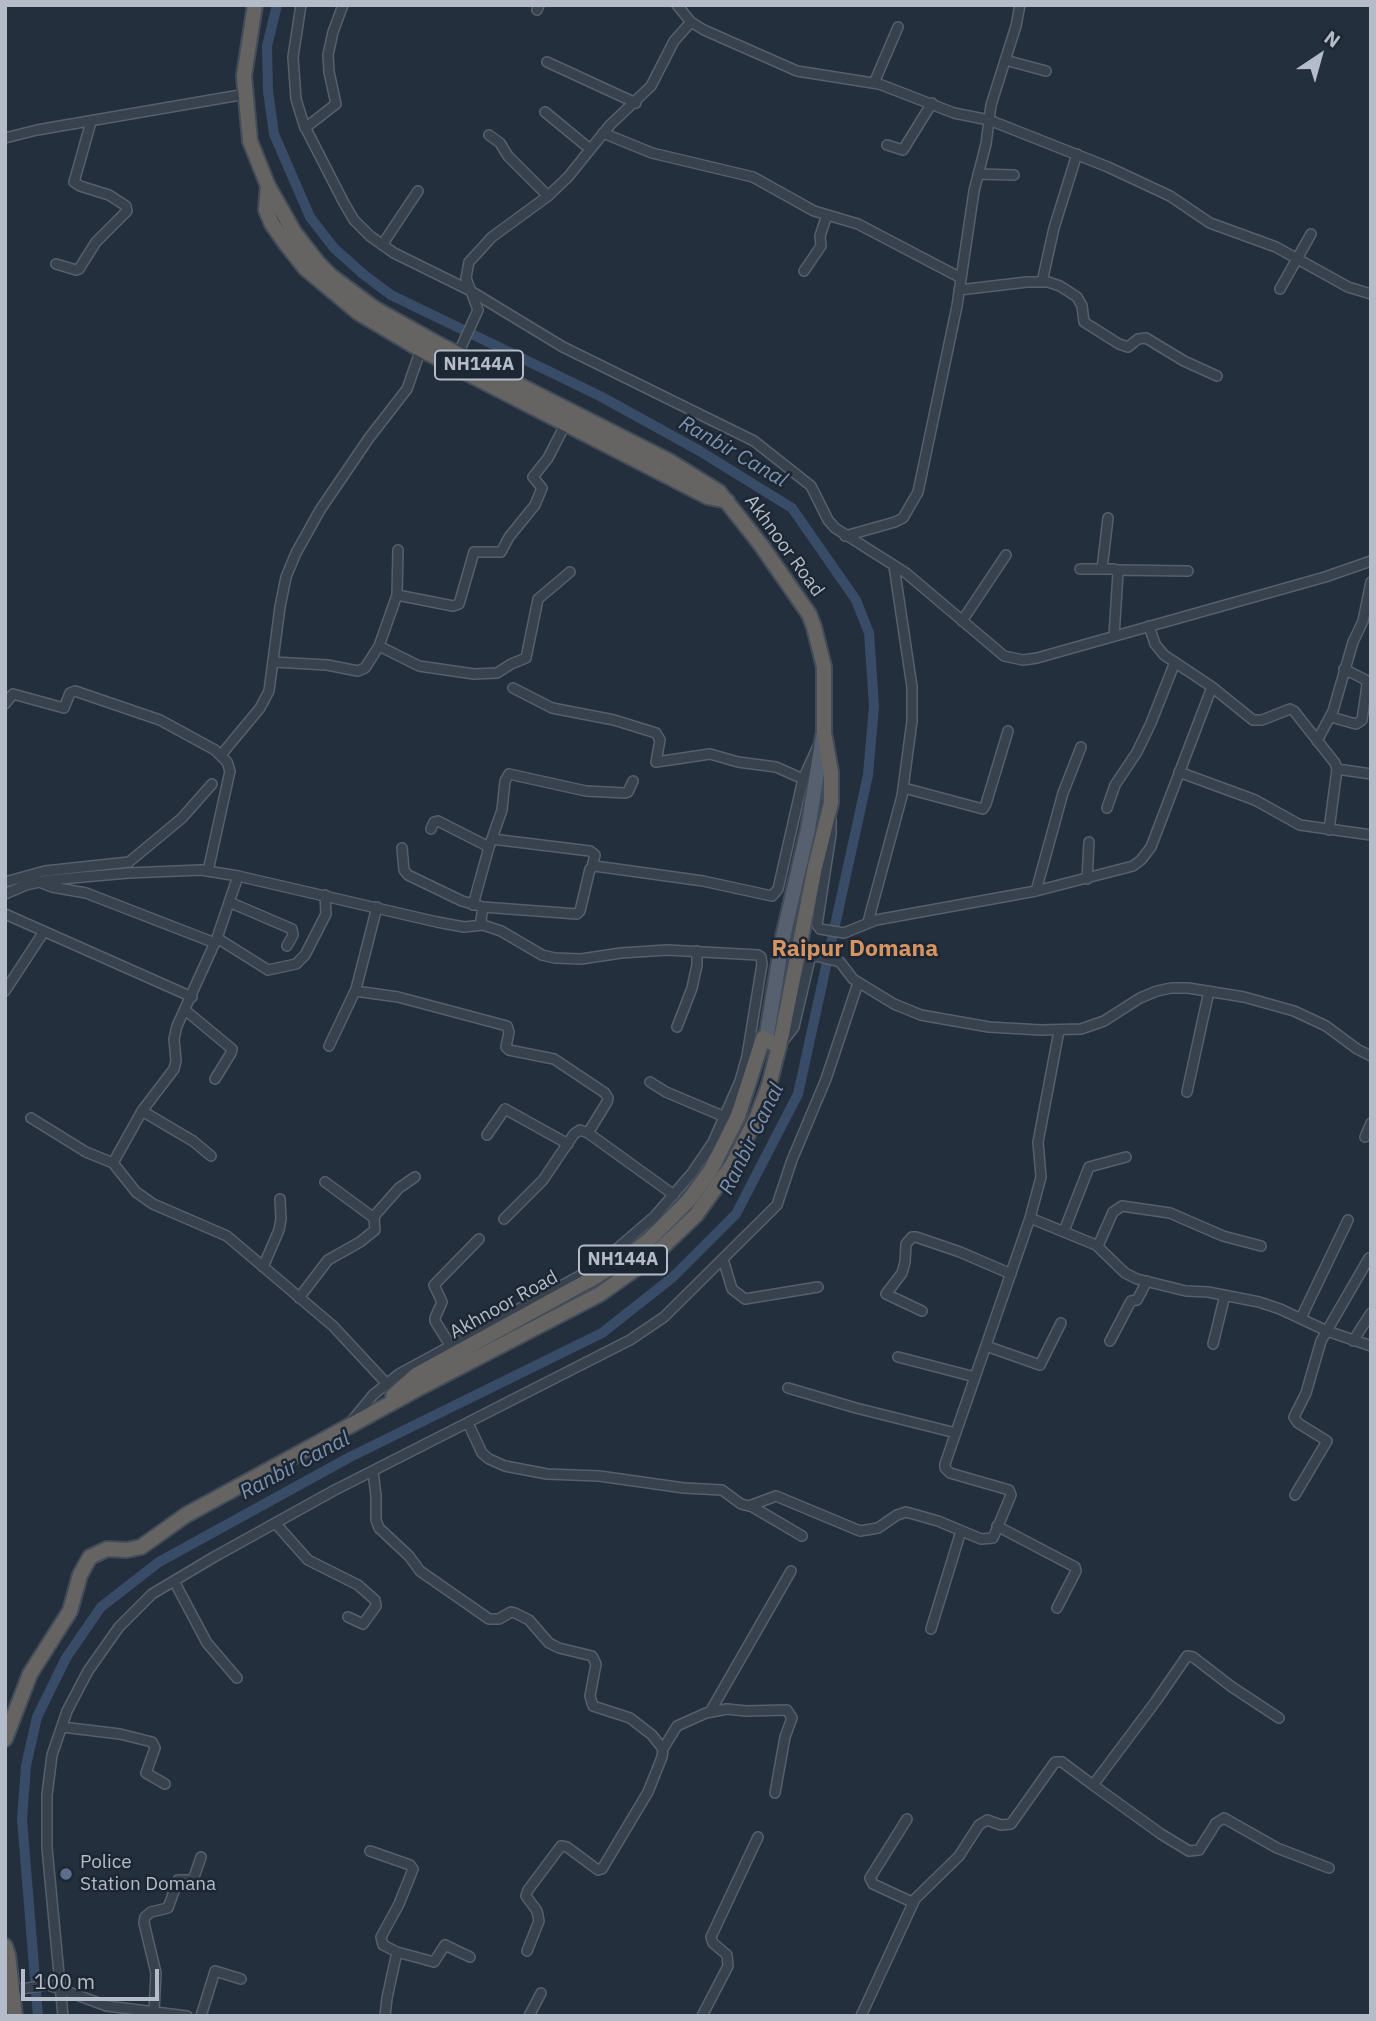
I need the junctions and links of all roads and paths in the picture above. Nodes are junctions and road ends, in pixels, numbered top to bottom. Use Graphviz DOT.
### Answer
graph roads {
  1 [pos="255,5"];
  2 [pos="301,5"];
  3 [pos="343,5"];
  4 [pos="677,5"];
  5 [pos="1020,5"];
  6 [pos="691,22"];
  7 [pos="898,27"];
  8 [pos="1005,60"];
  9 [pos="547,62"];
  10 [pos="1046,71"];
  11 [pos="874,83"];
  12 [pos="246,94"];
  13 [pos="636,103"];
  14 [pos="932,103"];
  15 [pos="545,111"];
  16 [pos="989,120"];
  17 [pos="90,126"];
  18 [pos="305,128"];
  19 [pos="603,133"];
  20 [pos="489,135"];
  21 [pos="5,138"];
  22 [pos="887,145"];
  23 [pos="590,149"];
  24 [pos="1077,154"];
  25 [pos="978,174"];
  26 [pos="1014,175"];
  27 [pos="268,186"];
  28 [pos="418,191"];
  29 [pos="548,196"];
  30 [pos="827,215"];
  31 [pos="1311,234"];
  32 [pos="382,245"];
  33 [pos="1298,259"];
  34 [pos="56,264"];
  35 [pos="804,271"];
  36 [pos="961,278"];
  37 [pos="1042,282"];
  38 [pos="1280,289"];
  39 [pos="469,290"];
  40 [pos="959,290"];
  41 [pos="1371,294"];
  42 [pos="461,348"];
  43 [pos="421,349"];
  44 [pos="1217,376"];
  45 [pos="566,423"];
  46 [pos="727,501"];
  47 [pos="1108,518"];
  48 [pos="845,536"];
  49 [pos="398,550"];
  50 [pos="1006,555"];
  51 [pos="1371,561"];
  52 [pos="894,566"];
  53 [pos="1080,569"];
  54 [pos="1102,569"];
  55 [pos="1117,570"];
  56 [pos="1188,571"];
  57 [pos="570,572"];
  58 [pos="1371,582"];
  59 [pos="397,595"];
  60 [pos="962,621"];
  61 [pos="1149,626"];
  62 [pos="1114,636"];
  63 [pos="379,646"];
  64 [pos="274,662"];
  65 [pos="1175,662"];
  66 [pos="1344,669"];
  67 [pos="1212,687"];
  68 [pos="513,688"];
  69 [pos="5,704"];
  70 [pos="1367,714"];
  71 [pos="1331,717"];
  72 [pos="1008,731"];
  73 [pos="824,733"];
  74 [pos="1317,741"];
  75 [pos="1081,747"];
  76 [pos="221,755"];
  77 [pos="1338,769"];
  78 [pos="1179,772"];
  79 [pos="1371,774"];
  80 [pos="803,779"];
  81 [pos="633,781"];
  82 [pos="212,784"];
  83 [pos="904,788"];
  84 [pos="1107,808"];
  85 [pos="830,812"];
  86 [pos="431,829"];
  87 [pos="1328,830"];
  88 [pos="1371,835"];
  89 [pos="1089,842"];
  90 [pos="490,843"];
  91 [pos="402,848"];
  92 [pos="592,867"];
  93 [pos="208,871"];
  94 [pos="238,876"];
  95 [pos="1087,878"];
  96 [pos="5,882"];
  97 [pos="39,882"];
  98 [pos="1036,891"];
  99 [pos="5,894"];
  100 [pos="325,895"];
  101 [pos="229,902"];
  102 [pos="478,906"];
  103 [pos="377,907"];
  104 [pos="5,914"];
  105 [pos="868,922"];
  106 [pos="483,925"];
  107 [pos="43,933"];
  108 [pos="216,941"];
  109 [pos="287,946"];
  110 [pos="697,951"];
  111 [pos="858,983"];
  112 [pos="5,991"];
  113 [pos="355,991"];
  114 [pos="1209,991"];
  115 [pos="192,997"];
  116 [pos="185,1010"];
  117 [pos="677,1027"];
  118 [pos="1059,1031"];
  119 [pos="772,1044"];
  120 [pos="329,1046"];
  121 [pos="1371,1056"];
  122 [pos="215,1079"];
  123 [pos="650,1082"];
  124 [pos="1187,1092"];
  125 [pos="142,1111"];
  126 [pos="725,1117"];
  127 [pos="31,1118"];
  128 [pos="1371,1123"];
  129 [pos="588,1133"];
  130 [pos="487,1135"];
  131 [pos="1365,1137"];
  132 [pos="568,1144"];
  133 [pos="211,1156"];
  134 [pos="1126,1157"];
  135 [pos="113,1163"];
  136 [pos="415,1177"];
  137 [pos="325,1182"];
  138 [pos="674,1195"];
  139 [pos="281,1199"];
  140 [pos="1030,1218"];
  141 [pos="374,1219"];
  142 [pos="504,1219"];
  143 [pos="1348,1220"];
  144 [pos="1064,1231"];
  145 [pos="479,1239"];
  146 [pos="1098,1246"];
  147 [pos="1261,1246"];
  148 [pos="1369,1258"];
  149 [pos="723,1259"];
  150 [pos="263,1266"];
  151 [pos="1011,1274"];
  152 [pos="1147,1281"];
  153 [pos="818,1287"];
  154 [pos="1224,1295"];
  155 [pos="299,1298"];
  156 [pos="922,1311"];
  157 [pos="1371,1313"];
  158 [pos="1301,1318"];
  159 [pos="1061,1322"];
  160 [pos="1327,1331"];
  161 [pos="1110,1341"];
  162 [pos="1353,1341"];
  163 [pos="1213,1344"];
  164 [pos="450,1345"];
  165 [pos="986,1346"];
  166 [pos="1371,1346"];
  167 [pos="898,1357"];
  168 [pos="975,1377"];
  169 [pos="387,1384"];
  170 [pos="788,1388"];
  171 [pos="468,1423"];
  172 [pos="348,1427"];
  173 [pos="956,1433"];
  174 [pos="373,1471"];
  175 [pos="1295,1495"];
  176 [pos="751,1506"];
  177 [pos="276,1524"];
  178 [pos="997,1526"];
  179 [pos="961,1531"];
  180 [pos="802,1536"];
  181 [pos="791,1571"];
  182 [pos="174,1581"];
  183 [pos="1058,1608"];
  184 [pos="348,1617"];
  185 [pos="931,1629"];
  186 [pos="237,1678"];
  187 [pos="710,1712"];
  188 [pos="1279,1718"];
  189 [pos="62,1727"];
  190 [pos="5,1739"];
  191 [pos="663,1749"];
  192 [pos="165,1784"];
  193 [pos="1093,1785"];
  194 [pos="775,1793"];
  195 [pos="907,1819"];
  196 [pos="758,1837"];
  197 [pos="370,1851"];
  198 [pos="201,1857"];
  199 [pos="1329,1868"];
  200 [pos="912,1902"];
  201 [pos="5,1946"];
  202 [pos="527,1951"];
  203 [pos="397,1952"];
  204 [pos="470,1957"];
  205 [pos="241,1979"];
  206 [pos="62,1989"];
  207 [pos="541,1993"];
  208 [pos="15,1995"];
  209 [pos="154,2011"];
  210 [pos="15,2016"];
  211 [pos="63,2016"];
  212 [pos="187,2016"];
  213 [pos="201,2016"];
  214 [pos="385,2016"];
  215 [pos="529,2016"];
  216 [pos="702,2016"];
  217 [pos="861,2016"];
  1 -- 12 [label="highway, NH144A"];
  2 -- 18 [label="street"];
  3 -- 18 [label="street"];
  4 -- 6 [label="street"];
  5 -- 8 [label="street"];
  6 -- 11 [label="street"];
  6 -- 13 [label="street"];
  7 -- 11 [label="street"];
  8 -- 10 [label="street"];
  8 -- 16 [label="street"];
  9 -- 13 [label="street"];
  11 -- 14 [label="street"];
  12 -- 17 [label="street"];
  12 -- 27 [label="highway, NH144A"];
  13 -- 19 [label="street"];
  14 -- 16 [label="street"];
  14 -- 22 [label="street"];
  15 -- 23 [label="street"];
  16 -- 24 [label="street"];
  16 -- 25 [label="street"];
  17 -- 21 [label="street"];
  17 -- 34 [label="street"];
  18 -- 32 [label="street"];
  19 -- 23 [label="street"];
  19 -- 30 [label="street"];
  20 -- 29 [label="street"];
  23 -- 29 [label="street"];
  24 -- 33 [label="street"];
  24 -- 37 [label="street"];
  25 -- 26 [label="street"];
  25 -- 36 [label="street"];
  27 -- 42 [label="highway, Akhnoor Road / NH144A"];
  27 -- 43 [label="highway"];
  28 -- 32 [label="street"];
  29 -- 39 [label="street"];
  30 -- 35 [label="street"];
  30 -- 36 [label="street"];
  31 -- 33 [label="street"];
  32 -- 39 [label="street"];
  33 -- 38 [label="street"];
  33 -- 41 [label="street"];
  36 -- 40 [label="street"];
  37 -- 40 [label="street"];
  37 -- 44 [label="street"];
  39 -- 42 [label="street"];
  39 -- 48 [label="street"];
  40 -- 48 [label="street"];
  42 -- 46 [label="highway, Akhnoor Road / NH144A"];
  43 -- 45 [label="highway"];
  43 -- 64 [label="street"];
  45 -- 46 [label="highway"];
  45 -- 59 [label="street"];
  46 -- 73 [label="highway, Akhnoor Road / NH144A"];
  47 -- 54 [label="street"];
  48 -- 52 [label="street"];
  49 -- 59 [label="street"];
  50 -- 60 [label="street"];
  51 -- 61 [label="street"];
  52 -- 60 [label="street"];
  52 -- 83 [label="street"];
  53 -- 54 [label="street"];
  54 -- 55 [label="street"];
  55 -- 56 [label="street"];
  55 -- 62 [label="street"];
  57 -- 63 [label="street"];
  58 -- 66 [label="street"];
  59 -- 63 [label="street"];
  60 -- 62 [label="street"];
  61 -- 62 [label="street"];
  61 -- 65 [label="street"];
  63 -- 64 [label="street"];
  64 -- 76 [label="street"];
  65 -- 67 [label="street"];
  65 -- 84 [label="street"];
  66 -- 70 [label="street"];
  66 -- 71 [label="street"];
  67 -- 74 [label="street"];
  67 -- 78 [label="street"];
  68 -- 80 [label="street"];
  69 -- 76 [label="street"];
  70 -- 71 [label="street"];
  71 -- 74 [label="street"];
  72 -- 83 [label="street"];
  73 -- 80 [label="street"];
  73 -- 85 [label="highway, Akhnoor Road / NH144A"];
  73 -- 119 [label="main road"];
  74 -- 77 [label="street"];
  75 -- 98 [label="street"];
  76 -- 93 [label="street"];
  77 -- 79 [label="street"];
  77 -- 87 [label="street"];
  78 -- 87 [label="street"];
  78 -- 95 [label="street"];
  80 -- 92 [label="street"];
  81 -- 90 [label="street"];
  82 -- 96 [label="street"];
  83 -- 105 [label="street"];
  85 -- 105 [label="street"];
  85 -- 119 [label="highway, Akhnoor Road / NH144A"];
  86 -- 90 [label="street"];
  87 -- 88 [label="street"];
  89 -- 95 [label="street"];
  90 -- 92 [label="street"];
  90 -- 102 [label="street"];
  91 -- 102 [label="street"];
  92 -- 102 [label="street"];
  93 -- 94 [label="street"];
  93 -- 97 [label="street"];
  94 -- 100 [label="street"];
  94 -- 101 [label="street"];
  95 -- 98 [label="street"];
  97 -- 99 [label="street"];
  97 -- 108 [label="street"];
  98 -- 105 [label="street"];
  100 -- 103 [label="street"];
  100 -- 108 [label="street"];
  101 -- 108 [label="street"];
  101 -- 109 [label="street"];
  102 -- 106 [label="street"];
  103 -- 106 [label="street"];
  103 -- 113 [label="street"];
  104 -- 107 [label="street"];
  106 -- 110 [label="street"];
  107 -- 112 [label="street"];
  107 -- 115 [label="street"];
  108 -- 115 [label="street"];
  110 -- 117 [label="street"];
  110 -- 126 [label="street"];
  111 -- 118 [label="street"];
  111 -- 119 [label="street"];
  111 -- 149 [label="street"];
  113 -- 120 [label="street"];
  113 -- 129 [label="street"];
  114 -- 118 [label="street"];
  114 -- 121 [label="street"];
  114 -- 124 [label="street"];
  115 -- 116 [label="street"];
  116 -- 122 [label="street"];
  116 -- 125 [label="street"];
  118 -- 140 [label="street"];
  119 -- 172 [label="highway, Akhnoor Road / NH144A"];
  123 -- 126 [label="street"];
  125 -- 133 [label="street"];
  125 -- 135 [label="street"];
  126 -- 138 [label="street"];
  127 -- 135 [label="street"];
  128 -- 131 [label="street"];
  129 -- 132 [label="street"];
  129 -- 138 [label="street"];
  130 -- 132 [label="street"];
  132 -- 142 [label="street"];
  134 -- 144 [label="street"];
  135 -- 150 [label="street"];
  136 -- 141 [label="street"];
  137 -- 141 [label="street"];
  138 -- 164 [label="street"];
  139 -- 150 [label="street"];
  140 -- 144 [label="street"];
  140 -- 151 [label="street"];
  141 -- 155 [label="street"];
  143 -- 158 [label="street"];
  144 -- 146 [label="street"];
  145 -- 164 [label="street"];
  146 -- 147 [label="street"];
  146 -- 152 [label="street"];
  148 -- 160 [label="street"];
  149 -- 153 [label="street"];
  149 -- 171 [label="street"];
  150 -- 155 [label="street"];
  151 -- 156 [label="street"];
  151 -- 165 [label="street"];
  152 -- 154 [label="street"];
  152 -- 161 [label="street"];
  154 -- 158 [label="street"];
  154 -- 163 [label="street"];
  155 -- 169 [label="street"];
  157 -- 162 [label="street"];
  158 -- 160 [label="street"];
  159 -- 165 [label="street"];
  160 -- 162 [label="street"];
  160 -- 175 [label="street"];
  162 -- 166 [label="street"];
  164 -- 169 [label="street"];
  165 -- 168 [label="street"];
  167 -- 168 [label="street"];
  168 -- 173 [label="street"];
  169 -- 172 [label="street"];
  170 -- 173 [label="street"];
  171 -- 174 [label="street"];
  171 -- 176 [label="street"];
  172 -- 190 [label="highway, Akhnoor Road / NH144A"];
  173 -- 178 [label="street"];
  174 -- 177 [label="street"];
  174 -- 191 [label="street"];
  176 -- 179 [label="street"];
  176 -- 180 [label="street"];
  177 -- 182 [label="street"];
  177 -- 184 [label="street"];
  178 -- 179 [label="street"];
  178 -- 183 [label="street"];
  179 -- 185 [label="street"];
  181 -- 187 [label="street"];
  182 -- 186 [label="street"];
  182 -- 189 [label="street"];
  187 -- 191 [label="street"];
  187 -- 194 [label="street"];
  188 -- 193 [label="street"];
  189 -- 192 [label="street"];
  189 -- 206 [label="street"];
  191 -- 202 [label="street"];
  193 -- 199 [label="street"];
  193 -- 200 [label="street"];
  195 -- 200 [label="street"];
  196 -- 216 [label="street"];
  197 -- 203 [label="street"];
  198 -- 209 [label="street"];
  200 -- 217 [label="street"];
  201 -- 208 [label="highway"];
  203 -- 204 [label="street"];
  203 -- 214 [label="street"];
  205 -- 213 [label="street"];
  206 -- 208 [label="street"];
  206 -- 209 [label="street"];
  206 -- 211 [label="street"];
  207 -- 215 [label="street"];
  208 -- 210 [label="highway"];
  209 -- 212 [label="street"];
}
